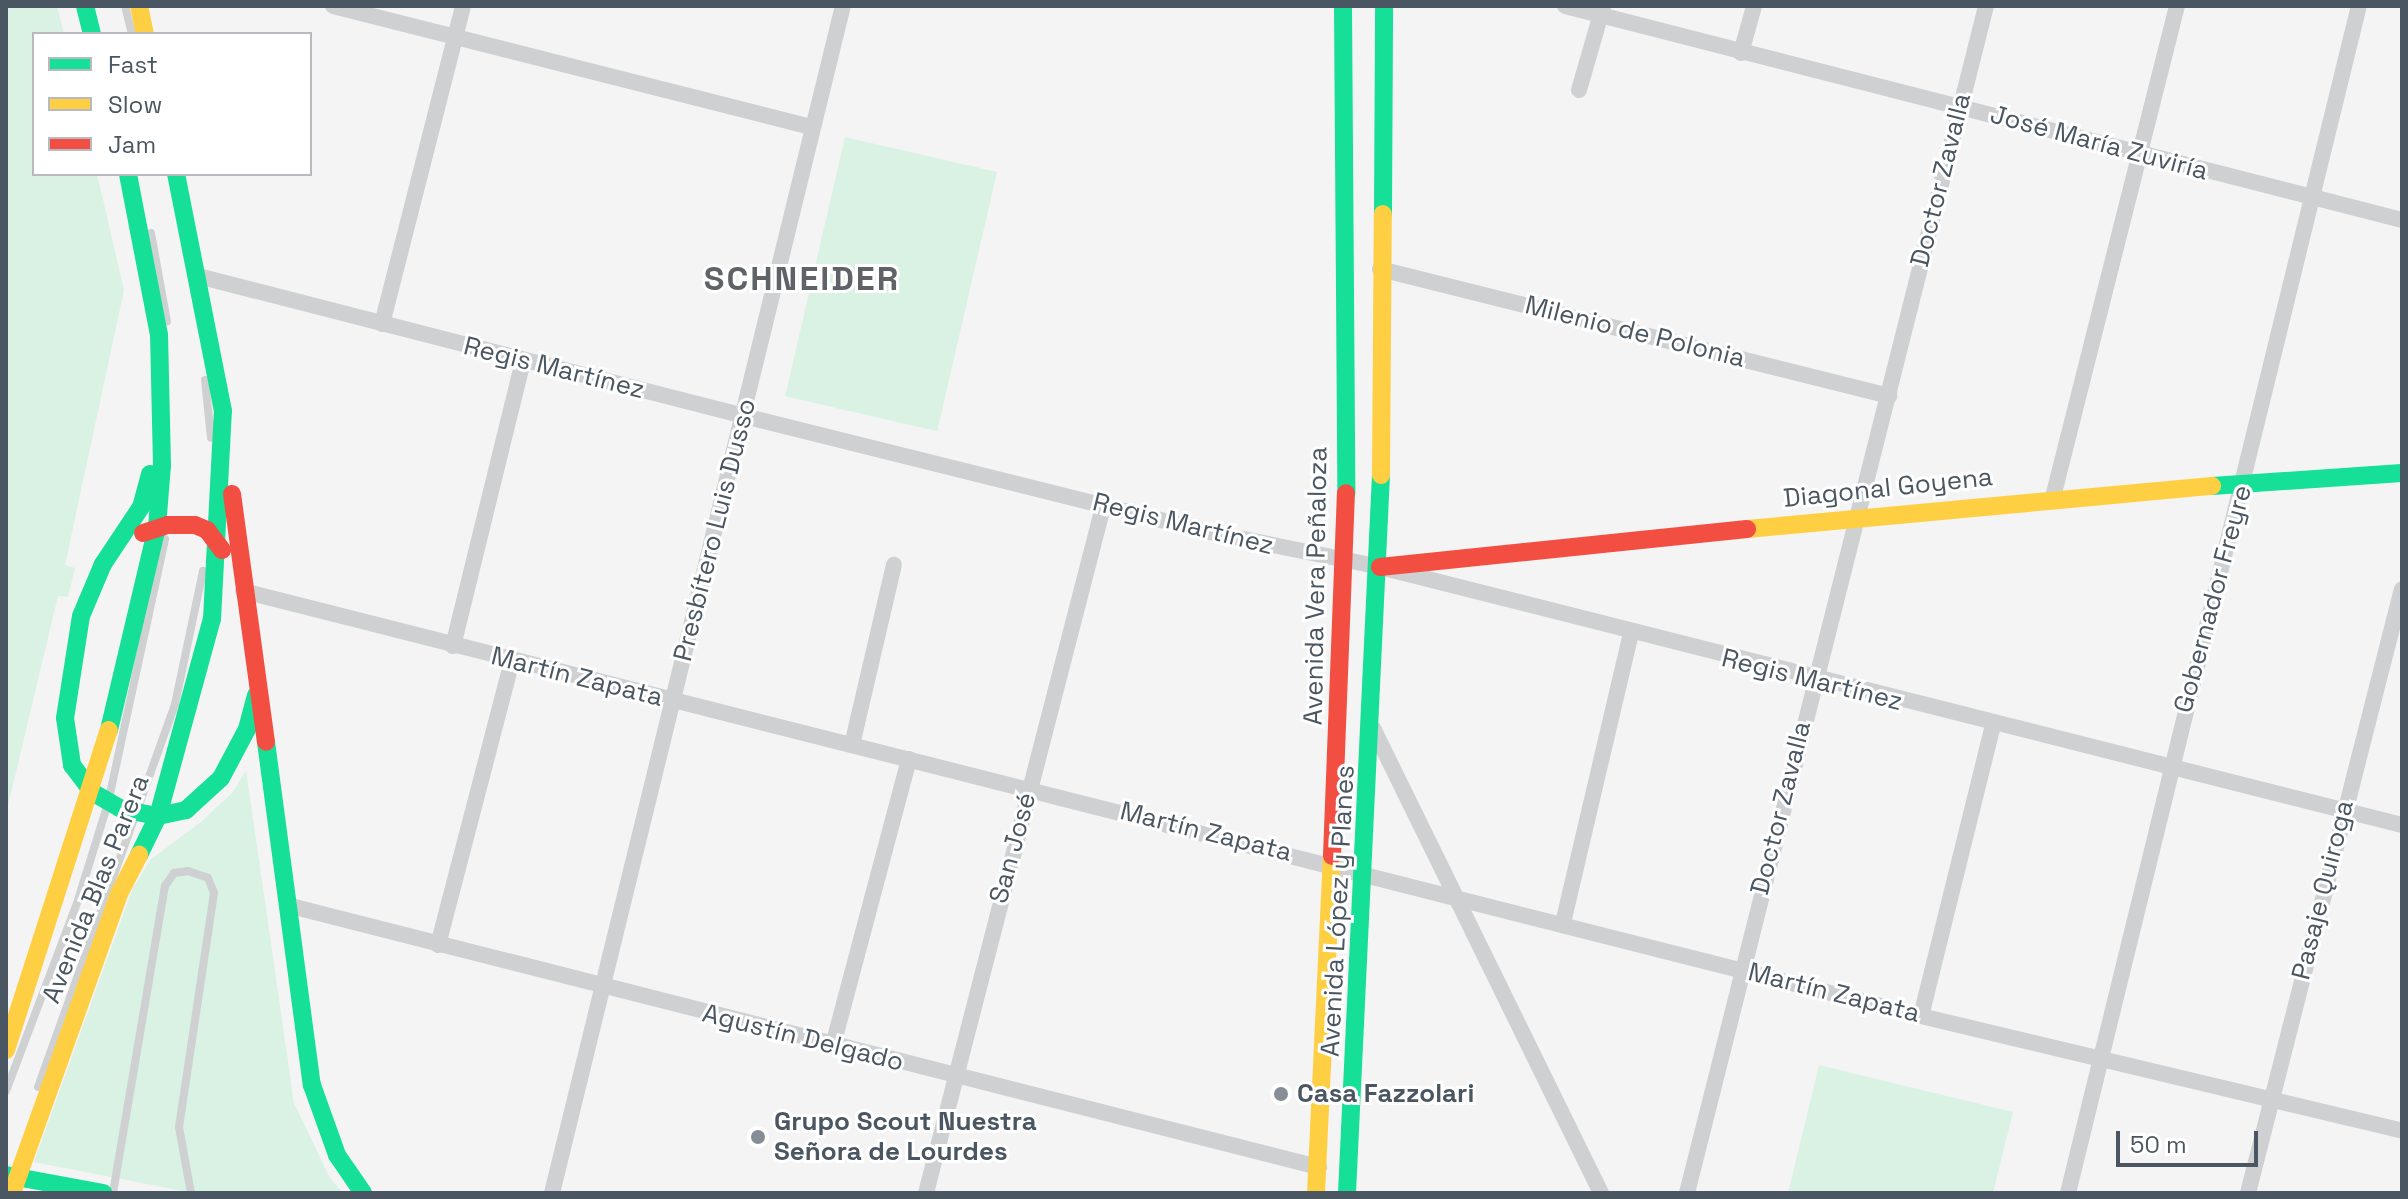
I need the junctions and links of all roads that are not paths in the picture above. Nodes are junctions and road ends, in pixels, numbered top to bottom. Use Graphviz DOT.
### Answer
graph roads {
  1 [pos="85,6"];
  2 [pos="97,6"];
  3 [pos="125,6"];
  4 [pos="139,6"];
  5 [pos="333,6"];
  6 [pos="463,6"];
  7 [pos="843,6"];
  8 [pos="1343,6"];
  9 [pos="1384,6"];
  10 [pos="1565,6"];
  11 [pos="1754,6"];
  12 [pos="1986,6"];
  13 [pos="2177,6"];
  14 [pos="2359,6"];
  15 [pos="1602,10"];
  16 [pos="92,32"];
  17 [pos="103,32"];
  18 [pos="132,32"];
  19 [pos="145,32"];
  20 [pos="455,37"];
  21 [pos="1741,53"];
  22 [pos="1579,90"];
  23 [pos="1958,106"];
  24 [pos="811,127"];
  25 [pos="2141,155"];
  26 [pos="128,176"];
  27 [pos="136,176"];
  28 [pos="164,176"];
  29 [pos="176,176"];
  30 [pos="2315,199"];
  31 [pos="2402,220"];
  32 [pos="1380,269"];
  33 [pos="198,276"];
  34 [pos="382,324"];
  35 [pos="523,360"];
  36 [pos="163,385"];
  37 [pos="1889,396"];
  38 [pos="223,411"];
  39 [pos="744,416"];
  40 [pos="2402,473"];
  41 [pos="2244,481"];
  42 [pos="2053,497"];
  43 [pos="1104,503"];
  44 [pos="1856,517"];
  45 [pos="162,526"];
  46 [pos="213,537"];
  47 [pos="114,549"];
  48 [pos="1346,564"];
  49 [pos="894,565"];
  50 [pos="1380,567"];
  51 [pos="2402,589"];
  52 [pos="243,591"];
  53 [pos="1631,633"];
  54 [pos="453,646"];
  55 [pos="512,661"];
  56 [pos="258,677"];
  57 [pos="1812,681"];
  58 [pos="672,701"];
  59 [pos="1993,726"];
  60 [pos="1373,728"];
  61 [pos="852,745"];
  62 [pos="909,759"];
  63 [pos="2168,768"];
  64 [pos="1028,788"];
  65 [pos="205,797"];
  66 [pos="100,798"];
  67 [pos="2342,811"];
  68 [pos="134,813"];
  69 [pos="158,816"];
  70 [pos="2402,825"];
  71 [pos="1332,864"];
  72 [pos="1366,872"];
  73 [pos="120,892"];
  74 [pos="1450,893"];
  75 [pos="287,905"];
  76 [pos="1563,923"];
  77 [pos="438,945"];
  78 [pos="1741,969"];
  79 [pos="599,987"];
  80 [pos="1921,1016"];
  81 [pos="833,1045"];
  82 [pos="6,1050"];
  83 [pos="2100,1059"];
  84 [pos="952,1075"];
  85 [pos="6,1091"];
  86 [pos="2271,1101"];
  87 [pos="2402,1131"];
  88 [pos="1319,1167"];
  89 [pos="12,1182"];
  90 [pos="103,1193"];
  91 [pos="113,1193"];
  92 [pos="191,1193"];
  93 [pos="363,1193"];
  94 [pos="552,1193"];
  95 [pos="926,1193"];
  96 [pos="1316,1193"];
  97 [pos="1347,1193"];
  98 [pos="1601,1193"];
  99 [pos="1687,1193"];
  100 [pos="2068,1193"];
  101 [pos="2248,1193"];
  1 -- 16 [label="main road"];
  2 -- 17 [label="lane"];
  3 -- 18 [label="lane"];
  4 -- 19 [label="main road"];
  5 -- 20 [label="street"];
  6 -- 20 [label="street"];
  7 -- 24 [label="street, Presbítero Luis Dusso"];
  8 -- 48 [label="main road, Avenida Vera Peñaloza"];
  9 -- 32 [label="main road"];
  10 -- 15 [label="street, José María Zuviría"];
  11 -- 21 [label="street"];
  12 -- 23 [label="street, Doctor Zavalla"];
  13 -- 25 [label="street"];
  14 -- 30 [label="street, Gobernador Freyre"];
  15 -- 21 [label="street, José María Zuviría"];
  15 -- 22 [label="street"];
  20 -- 24 [label="street"];
  20 -- 34 [label="street"];
  21 -- 23 [label="street, José María Zuviría"];
  23 -- 25 [label="street, José María Zuviría"];
  23 -- 37 [label="street, Doctor Zavalla"];
  24 -- 39 [label="street, Presbítero Luis Dusso"];
  25 -- 30 [label="street, José María Zuviría"];
  25 -- 42 [label="street"];
  26 -- 36 [label="main road, Avenida Blas Parera"];
  27 -- 45 [label="lane"];
  28 -- 46 [label="lane"];
  29 -- 33 [label="main road, Avenida Blas Parera"];
  30 -- 31 [label="street, José María Zuviría"];
  30 -- 41 [label="street, Gobernador Freyre"];
  32 -- 37 [label="street, Milenio de Polonia"];
  32 -- 50 [label="main road"];
  33 -- 34 [label="street, Regis Martínez"];
  33 -- 38 [label="main road, Avenida Blas Parera"];
  34 -- 35 [label="street, Regis Martínez"];
  35 -- 39 [label="street, Regis Martínez"];
  35 -- 54 [label="street"];
  36 -- 45 [label="main road, Avenida Blas Parera"];
  36 -- 47 [label="main road"];
  37 -- 44 [label="street, Doctor Zavalla"];
  38 -- 46 [label="main road, Avenida Blas Parera"];
  38 -- 52 [label="main road"];
  39 -- 43 [label="street, Regis Martínez"];
  39 -- 58 [label="street, Presbítero Luis Dusso"];
  40 -- 41 [label="main road, Diagonal Goyena"];
  41 -- 42 [label="main road, Diagonal Goyena"];
  41 -- 63 [label="street, Gobernador Freyre"];
  42 -- 44 [label="main road, Diagonal Goyena"];
  43 -- 48 [label="street, Regis Martínez"];
  43 -- 64 [label="street, San José"];
  44 -- 50 [label="main road, Diagonal Goyena"];
  44 -- 57 [label="street, Doctor Zavalla"];
  45 -- 46 [label="main road"];
  45 -- 47 [label="main road"];
  45 -- 66 [label="main road, Avenida Blas Parera"];
  46 -- 52 [label="main road"];
  46 -- 68 [label="lane"];
  46 -- 69 [label="main road, Avenida Blas Parera"];
  47 -- 66 [label="main road"];
  48 -- 50 [label="street, Regis Martínez"];
  48 -- 71 [label="main road, Avenida Vera Peñaloza"];
  49 -- 61 [label="street"];
  50 -- 53 [label="street, Regis Martínez"];
  50 -- 60 [label="main road"];
  51 -- 67 [label="street, Pasaje Quiroga"];
  52 -- 54 [label="street, Martín Zapata"];
  52 -- 56 [label="main road"];
  53 -- 57 [label="street, Regis Martínez"];
  53 -- 76 [label="street"];
  54 -- 55 [label="street, Martín Zapata"];
  55 -- 58 [label="street, Martín Zapata"];
  55 -- 77 [label="street"];
  56 -- 65 [label="main road"];
  56 -- 75 [label="main road"];
  57 -- 59 [label="street, Regis Martínez"];
  57 -- 78 [label="street, Doctor Zavalla"];
  58 -- 61 [label="street, Martín Zapata"];
  58 -- 79 [label="street, Presbítero Luis Dusso"];
  59 -- 63 [label="street, Regis Martínez"];
  59 -- 80 [label="street"];
  60 -- 72 [label="main road, Avenida López y Planes"];
  60 -- 74 [label="street"];
  61 -- 62 [label="street, Martín Zapata"];
  62 -- 64 [label="street, Martín Zapata"];
  62 -- 81 [label="street"];
  63 -- 67 [label="street, Regis Martínez"];
  63 -- 83 [label="street, Gobernador Freyre"];
  64 -- 71 [label="street, Martín Zapata"];
  64 -- 84 [label="street, San José"];
  65 -- 69 [label="main road"];
  65 -- 73 [label="main road"];
  66 -- 68 [label="main road"];
  66 -- 82 [label="main road, Avenida Blas Parera"];
  66 -- 85 [label="lane"];
  67 -- 70 [label="street, Regis Martínez"];
  67 -- 86 [label="street, Pasaje Quiroga"];
  68 -- 69 [label="main road"];
  68 -- 89 [label="lane"];
  69 -- 73 [label="main road, Avenida Blas Parera"];
  71 -- 72 [label="street, Martín Zapata"];
  71 -- 88 [label="main road, Avenida Vera Peñaloza"];
  72 -- 74 [label="street, Martín Zapata"];
  72 -- 97 [label="main road, Avenida López y Planes"];
  73 -- 89 [label="main road, Avenida Blas Parera"];
  74 -- 76 [label="street, Martín Zapata"];
  74 -- 98 [label="street"];
  75 -- 77 [label="street, Agustín Delgado"];
  75 -- 93 [label="main road"];
  76 -- 78 [label="street, Martín Zapata"];
  77 -- 79 [label="street, Agustín Delgado"];
  78 -- 80 [label="street, Martín Zapata"];
  78 -- 99 [label="street, Doctor Zavalla"];
  79 -- 81 [label="street, Agustín Delgado"];
  79 -- 94 [label="street, Presbítero Luis Dusso"];
  80 -- 83 [label="street, Martín Zapata"];
  81 -- 84 [label="street, Agustín Delgado"];
  83 -- 86 [label="street, Martín Zapata"];
  83 -- 100 [label="street, Gobernador Freyre"];
  84 -- 88 [label="street, Agustín Delgado"];
  84 -- 95 [label="street, San José"];
  86 -- 87 [label="street, Martín Zapata"];
  86 -- 101 [label="street, Pasaje Quiroga"];
  88 -- 96 [label="main road"];
  89 -- 90 [label="main road"];
  91 -- 92 [label="lane"];
}
